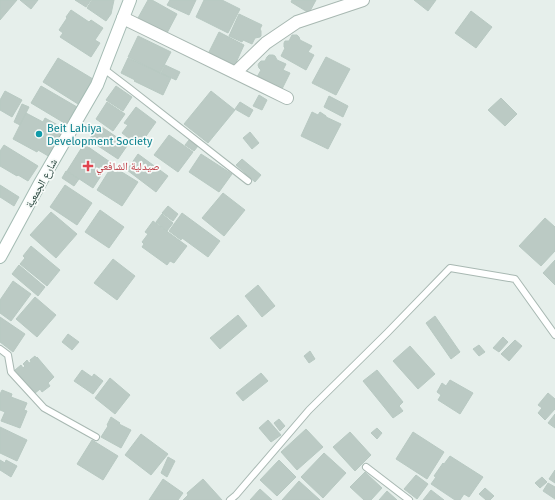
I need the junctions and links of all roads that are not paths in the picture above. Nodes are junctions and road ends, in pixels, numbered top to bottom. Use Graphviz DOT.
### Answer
graph roads {
  1 [pos="130,0"];
  2 [pos="363,0"];
  3 [pos="123,18"];
  4 [pos="104,70"];
  5 [pos="236,72"];
  6 [pos="287,98"];
  7 [pos="248,181"];
  8 [pos="0,257"];
  9 [pos="555,335"];
  10 [pos="0,349"];
  11 [pos="96,437"];
  12 [pos="366,467"];
  13 [pos="230,500"];
  14 [pos="409,500"];
  1 -- 3 [label="street, شارع الجمعية"];
  2 -- 5 [label="street"];
  3 -- 4 [label="street, شارع الجمعية"];
  3 -- 5 [label="street"];
  4 -- 7 [label="lane"];
  4 -- 8 [label="street, شارع الجمعية"];
  5 -- 6 [label="street"];
  9 -- 13 [label="lane"];
  10 -- 11 [label="lane"];
  12 -- 14 [label="lane"];
}
